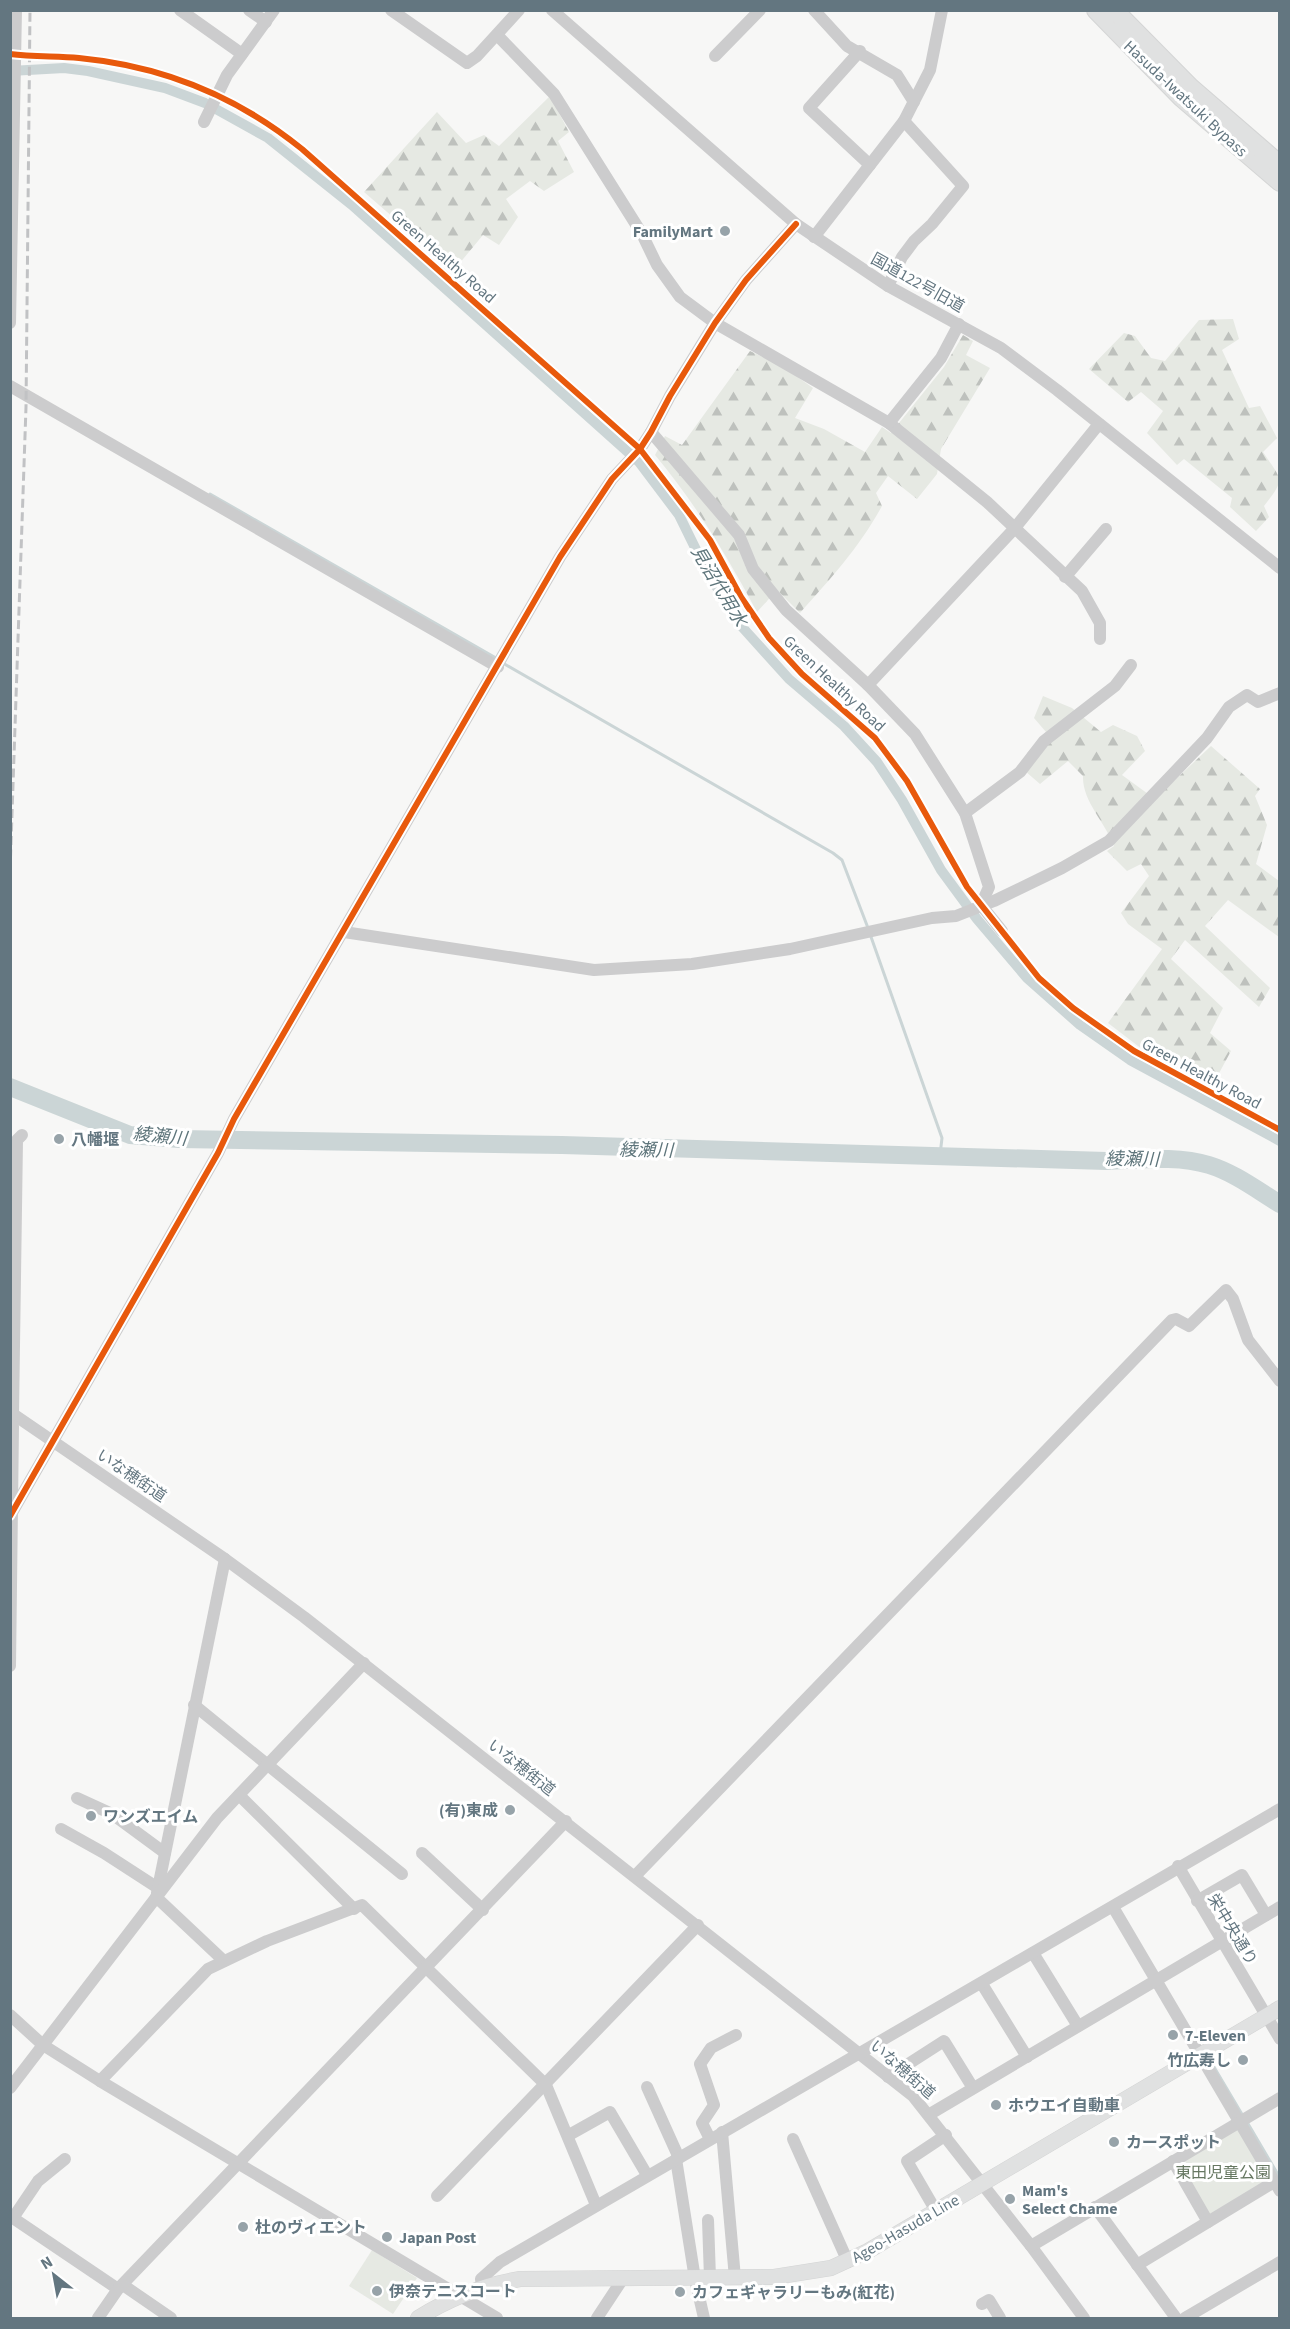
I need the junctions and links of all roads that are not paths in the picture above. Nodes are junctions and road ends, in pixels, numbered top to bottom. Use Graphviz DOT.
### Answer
graph roads {
  1 [pos="16,10"];
  2 [pos="180,10"];
  3 [pos="249,10"];
  4 [pos="274,10"];
  5 [pos="391,10"];
  6 [pos="519,10"];
  7 [pos="552,10"];
  8 [pos="760,10"];
  9 [pos="814,10"];
  10 [pos="942,10"];
  11 [pos="1096,10"];
  12 [pos="1114,10"];
  13 [pos="266,22"];
  14 [pos="497,35"];
  15 [pos="860,51"];
  16 [pos="13,53"];
  17 [pos="242,54"];
  18 [pos="715,56"];
  19 [pos="914,102"];
  20 [pos="207,116"];
  21 [pos="904,121"];
  22 [pos="870,165"];
  23 [pos="1280,165"];
  24 [pos="1280,182"];
  25 [pos="796,224"];
  26 [pos="814,237"];
  27 [pos="888,286"];
  28 [pos="10,323"];
  29 [pos="715,323"];
  30 [pos="959,324"];
  31 [pos="10,386"];
  32 [pos="889,423"];
  33 [pos="1099,424"];
  34 [pos="651,432"];
  35 [pos="1014,529"];
  36 [pos="1106,529"];
  37 [pos="1280,568"];
  38 [pos="1065,577"];
  39 [pos="1100,639"];
  40 [pos="1131,665"];
  41 [pos="498,667"];
  42 [pos="868,685"];
  43 [pos="1280,693"];
  44 [pos="965,813"];
  45 [pos="979,906"];
  46 [pos="1002,931"];
  47 [pos="344,932"];
  48 [pos="22,1135"];
  49 [pos="1280,1381"];
  50 [pos="12,1417"];
  51 [pos="53,1441"];
  52 [pos="11,1514"];
  53 [pos="225,1559"];
  54 [pos="364,1663"];
  55 [pos="10,1666"];
  56 [pos="194,1705"];
  57 [pos="268,1763"];
  58 [pos="239,1795"];
  59 [pos="77,1798"];
  60 [pos="1280,1809"];
  61 [pos="566,1821"];
  62 [pos="61,1830"];
  63 [pos="165,1853"];
  64 [pos="422,1853"];
  65 [pos="1178,1866"];
  66 [pos="402,1874"];
  67 [pos="635,1876"];
  68 [pos="157,1892"];
  69 [pos="1197,1900"];
  70 [pos="1113,1906"];
  71 [pos="1280,1907"];
  72 [pos="354,1909"];
  73 [pos="483,1910"];
  74 [pos="1266,1915"];
  75 [pos="698,1925"];
  76 [pos="1222,1941"];
  77 [pos="1033,1953"];
  78 [pos="224,1961"];
  79 [pos="427,1968"];
  80 [pos="1156,1980"];
  81 [pos="982,1984"];
  82 [pos="1280,2008"];
  83 [pos="10,2015"];
  84 [pos="1266,2016"];
  85 [pos="1078,2026"];
  86 [pos="736,2035"];
  87 [pos="1280,2039"];
  88 [pos="43,2045"];
  89 [pos="859,2053"];
  90 [pos="1200,2055"];
  91 [pos="1027,2057"];
  92 [pos="888,2076"];
  93 [pos="99,2081"];
  94 [pos="546,2085"];
  95 [pos="647,2086"];
  96 [pos="10,2088"];
  97 [pos="973,2088"];
  98 [pos="1280,2098"];
  99 [pos="930,2114"];
  100 [pos="1239,2122"];
  101 [pos="722,2132"];
  102 [pos="569,2135"];
  103 [pos="946,2135"];
  104 [pos="710,2139"];
  105 [pos="793,2139"];
  106 [pos="678,2158"];
  107 [pos="65,2159"];
  108 [pos="1173,2161"];
  109 [pos="238,2162"];
  110 [pos="647,2175"];
  111 [pos="982,2183"];
  112 [pos="1277,2186"];
  113 [pos="437,2196"];
  114 [pos="596,2205"];
  115 [pos="1095,2207"];
  116 [pos="936,2211"];
  117 [pos="12,2217"];
  118 [pos="708,2220"];
  119 [pos="1208,2222"];
  120 [pos="1031,2246"];
  121 [pos="848,2262"];
  122 [pos="1280,2262"];
  123 [pos="1137,2265"];
  124 [pos="624,2277"];
  125 [pos="702,2278"];
  126 [pos="735,2278"];
  127 [pos="121,2287"];
  128 [pos="482,2287"];
  129 [pos="458,2296"];
  130 [pos="982,2304"];
  131 [pos="1082,2318"];
  132 [pos="98,2319"];
  133 [pos="171,2319"];
  134 [pos="418,2319"];
  135 [pos="496,2319"];
  136 [pos="597,2319"];
  137 [pos="704,2319"];
  138 [pos="1000,2319"];
  139 [pos="1176,2319"];
  140 [pos="1185,2319"];
  1 -- 16 [label="street"];
  2 -- 17 [label="street"];
  3 -- 13 [label="street"];
  4 -- 13 [label="street"];
  5 -- 14 [label="street"];
  6 -- 14 [label="street"];
  7 -- 25 [label="street, 国道122号旧道"];
  8 -- 18 [label="street"];
  9 -- 15 [label="street"];
  10 -- 19 [label="street"];
  11 -- 24 [label="highway, Hasuda-Iwatsuki Bypass"];
  12 -- 23 [label="highway, Hasuda-Iwatsuki Bypass"];
  13 -- 17 [label="street"];
  14 -- 29 [label="street"];
  15 -- 19 [label="street"];
  15 -- 22 [label="street"];
  16 -- 28 [label="street"];
  17 -- 20 [label="street"];
  19 -- 21 [label="street"];
  21 -- 22 [label="street"];
  21 -- 27 [label="street"];
  22 -- 26 [label="street"];
  25 -- 26 [label="street, 国道122号旧道"];
  25 -- 29 [label="street"];
  26 -- 27 [label="street, 国道122号旧道"];
  27 -- 30 [label="street, 国道122号旧道"];
  29 -- 32 [label="street"];
  29 -- 34 [label="street"];
  30 -- 32 [label="street"];
  30 -- 33 [label="street, 国道122号旧道"];
  31 -- 41 [label="street"];
  32 -- 35 [label="street"];
  33 -- 35 [label="street"];
  33 -- 37 [label="street, 国道122号旧道"];
  34 -- 41 [label="street"];
  34 -- 42 [label="street"];
  35 -- 38 [label="street"];
  35 -- 42 [label="street"];
  36 -- 38 [label="street"];
  38 -- 39 [label="street"];
  40 -- 44 [label="street"];
  41 -- 47 [label="street"];
  42 -- 44 [label="street"];
  43 -- 45 [label="street"];
  44 -- 45 [label="street"];
  45 -- 46 [label="street"];
  45 -- 47 [label="street"];
  47 -- 51 [label="street"];
  48 -- 50 [label="street"];
  49 -- 67 [label="street"];
  50 -- 51 [label="street, いな穂街道"];
  50 -- 52 [label="street"];
  51 -- 52 [label="street"];
  51 -- 53 [label="street, いな穂街道"];
  52 -- 55 [label="street"];
  53 -- 54 [label="street, いな穂街道"];
  53 -- 56 [label="street"];
  54 -- 57 [label="street"];
  54 -- 61 [label="street, いな穂街道"];
  56 -- 57 [label="street"];
  56 -- 63 [label="street"];
  57 -- 58 [label="street"];
  57 -- 66 [label="street"];
  58 -- 68 [label="street"];
  58 -- 72 [label="street"];
  59 -- 63 [label="street"];
  60 -- 65 [label="street"];
  61 -- 67 [label="street, いな穂街道"];
  61 -- 73 [label="street"];
  62 -- 68 [label="street"];
  63 -- 68 [label="street"];
  64 -- 73 [label="street"];
  65 -- 69 [label="street, 栄中央通り"];
  65 -- 70 [label="street"];
  67 -- 75 [label="street, いな穂街道"];
  68 -- 78 [label="street"];
  68 -- 88 [label="street"];
  69 -- 74 [label="street"];
  69 -- 76 [label="street, 栄中央通り"];
  70 -- 77 [label="street"];
  70 -- 80 [label="street"];
  71 -- 74 [label="street"];
  72 -- 78 [label="street"];
  72 -- 79 [label="street"];
  73 -- 79 [label="street"];
  74 -- 76 [label="street"];
  75 -- 89 [label="street, いな穂街道"];
  75 -- 94 [label="street"];
  76 -- 80 [label="street"];
  76 -- 84 [label="street, 栄中央通り"];
  77 -- 81 [label="street"];
  77 -- 85 [label="street"];
  78 -- 93 [label="street"];
  79 -- 94 [label="street"];
  79 -- 109 [label="street"];
  80 -- 85 [label="street"];
  80 -- 90 [label="street"];
  81 -- 89 [label="street"];
  81 -- 91 [label="street"];
  82 -- 84 [label="main road, Ageo-Hasuda Line"];
  83 -- 88 [label="street"];
  84 -- 87 [label="street, 栄中央通り"];
  84 -- 90 [label="main road, Ageo-Hasuda Line"];
  85 -- 91 [label="street"];
  86 -- 104 [label="street"];
  88 -- 93 [label="street"];
  88 -- 96 [label="street"];
  89 -- 92 [label="street, いな穂街道"];
  89 -- 101 [label="street"];
  90 -- 100 [label="street"];
  90 -- 111 [label="main road, Ageo-Hasuda Line"];
  91 -- 97 [label="street"];
  92 -- 97 [label="street"];
  92 -- 99 [label="street, いな穂街道"];
  93 -- 109 [label="street"];
  94 -- 102 [label="street"];
  94 -- 113 [label="street"];
  95 -- 106 [label="street"];
  97 -- 99 [label="street"];
  98 -- 100 [label="street"];
  99 -- 103 [label="street, いな穂街道"];
  100 -- 108 [label="street"];
  100 -- 112 [label="street"];
  101 -- 104 [label="street"];
  101 -- 126 [label="street"];
  102 -- 110 [label="street"];
  102 -- 114 [label="street"];
  103 -- 111 [label="street, いな穂街道"];
  103 -- 116 [label="street"];
  104 -- 106 [label="street"];
  105 -- 121 [label="street"];
  106 -- 110 [label="street"];
  106 -- 125 [label="street"];
  107 -- 117 [label="street"];
  108 -- 115 [label="street"];
  108 -- 119 [label="street"];
  109 -- 127 [label="street"];
  109 -- 129 [label="street"];
  110 -- 114 [label="street"];
  111 -- 116 [label="main road, Ageo-Hasuda Line"];
  111 -- 120 [label="street, いな穂街道"];
  112 -- 119 [label="street"];
  114 -- 128 [label="street"];
  115 -- 120 [label="street"];
  115 -- 123 [label="street"];
  116 -- 121 [label="main road, Ageo-Hasuda Line"];
  117 -- 127 [label="street"];
  118 -- 125 [label="street"];
  119 -- 123 [label="street"];
  120 -- 131 [label="street, いな穂街道"];
  121 -- 126 [label="main road, Ageo-Hasuda Line"];
  122 -- 140 [label="street"];
  123 -- 139 [label="street"];
  124 -- 125 [label="main road, Ageo-Hasuda Line"];
  124 -- 128 [label="main road, Ageo-Hasuda Line"];
  124 -- 136 [label="street"];
  125 -- 126 [label="main road, Ageo-Hasuda Line"];
  125 -- 137 [label="street"];
  127 -- 132 [label="street"];
  127 -- 133 [label="street"];
  128 -- 129 [label="main road, Ageo-Hasuda Line"];
  129 -- 134 [label="main road, Ageo-Hasuda Line"];
  129 -- 135 [label="street"];
  130 -- 138 [label="street"];
}
